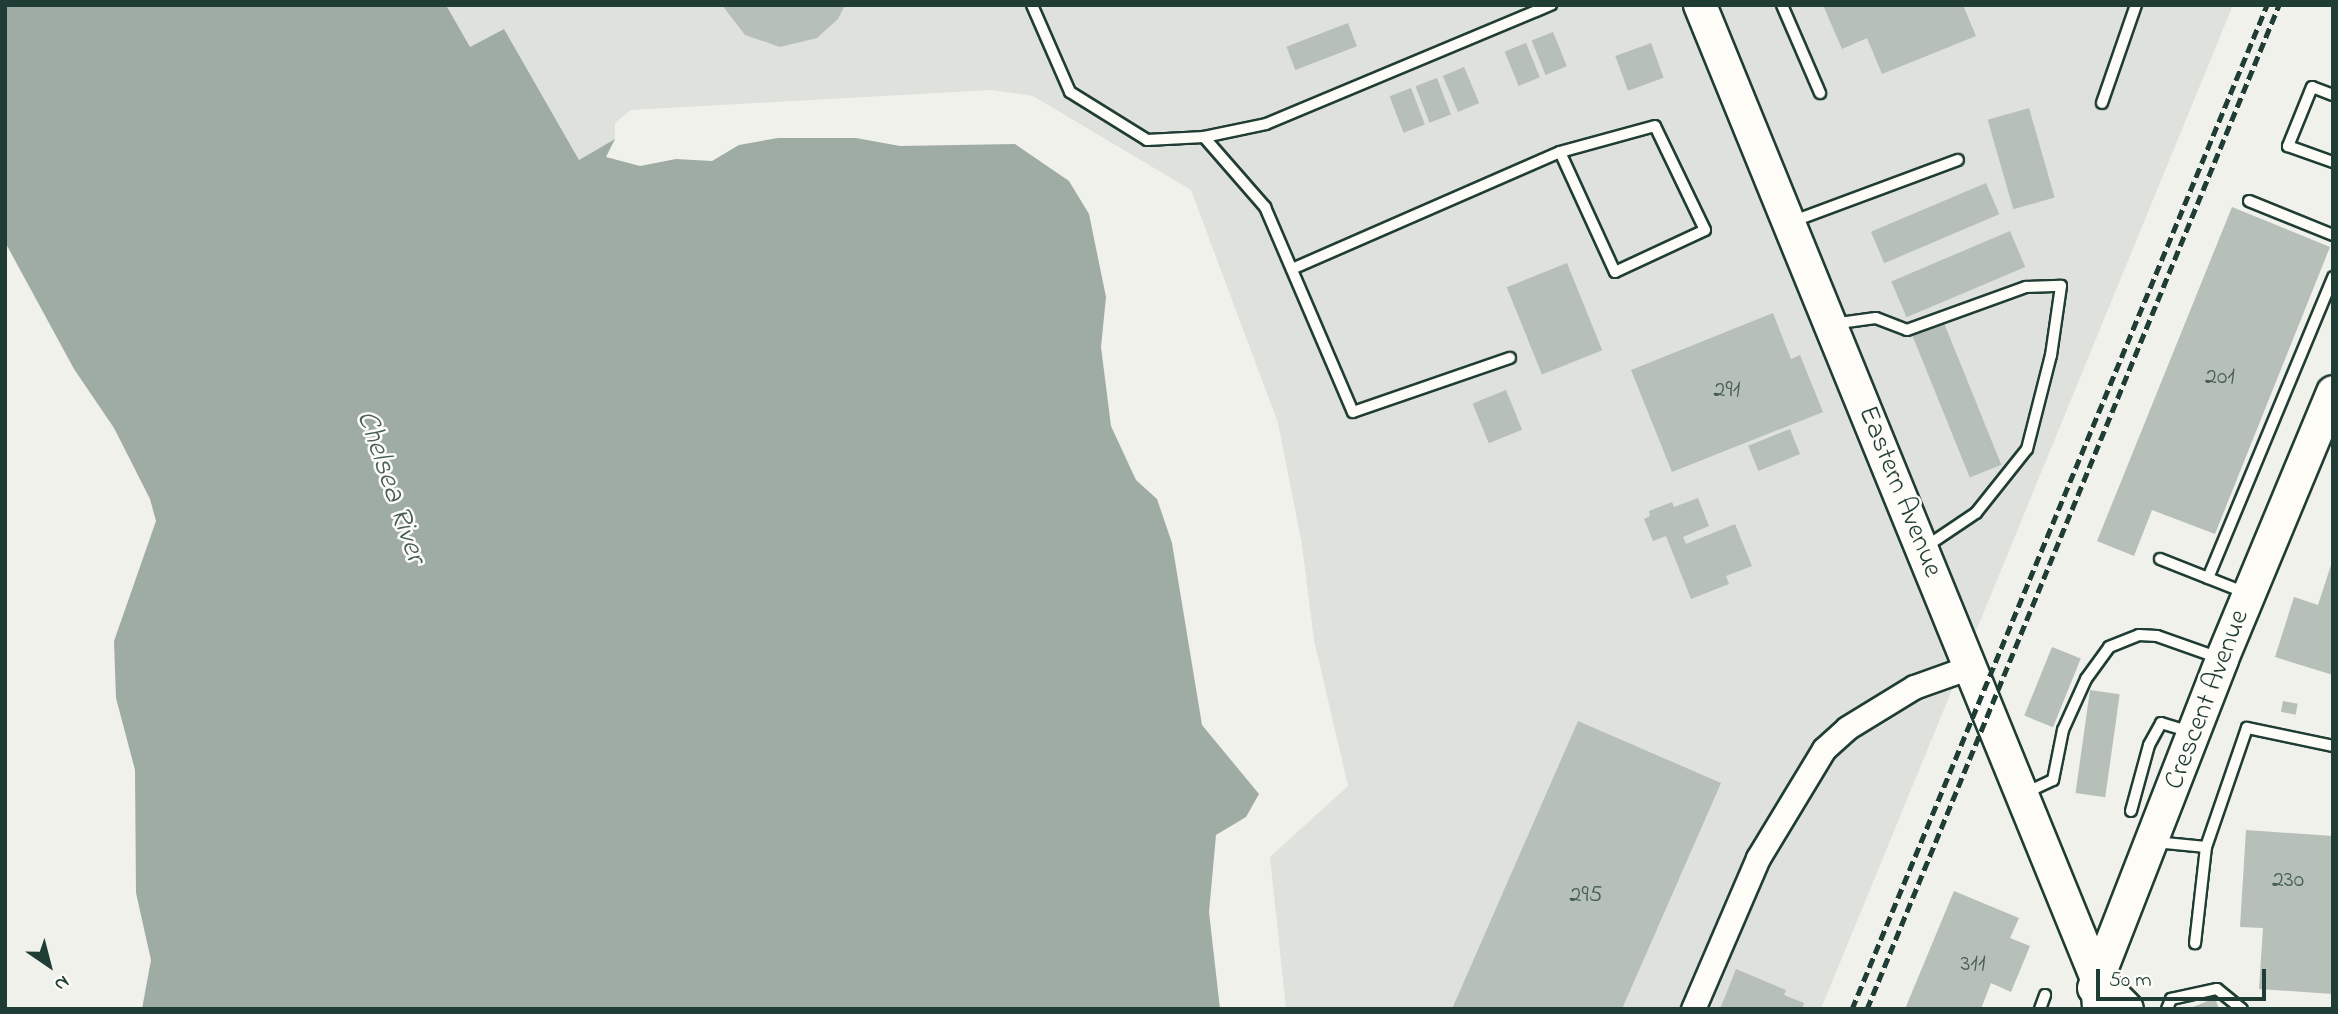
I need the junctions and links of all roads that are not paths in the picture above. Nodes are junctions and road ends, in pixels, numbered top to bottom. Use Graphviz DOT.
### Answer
graph roads {
  1 [pos="1032,5"];
  2 [pos="1551,5"];
  3 [pos="1700,5"];
  4 [pos="1782,5"];
  5 [pos="2136,5"];
  6 [pos="1820,93"];
  7 [pos="2333,95"];
  8 [pos="2102,103"];
  9 [pos="1204,137"];
  10 [pos="1560,152"];
  11 [pos="1958,160"];
  12 [pos="2333,162"];
  13 [pos="2249,201"];
  14 [pos="1789,223"];
  15 [pos="2333,235"];
  16 [pos="1292,269"];
  17 [pos="2333,276"];
  18 [pos="1830,324"];
  19 [pos="1510,358"];
  20 [pos="2333,392"];
  21 [pos="2327,424"];
  22 [pos="1922,550"];
  23 [pos="2160,559"];
  24 [pos="2208,578"];
  25 [pos="2249,594"];
  26 [pos="2222,659"];
  27 [pos="1970,667"];
  28 [pos="2193,734"];
  29 [pos="2333,746"];
  30 [pos="2022,794"];
  31 [pos="2131,811"];
  32 [pos="2153,842"];
  33 [pos="2206,847"];
  34 [pos="2195,943"];
  35 [pos="2098,994"];
  36 [pos="2045,995"];
  37 [pos="1693,1009"];
  38 [pos="2040,1009"];
  39 [pos="2086,1009"];
  40 [pos="2127,1009"];
  41 [pos="2167,1009"];
  42 [pos="2242,1009"];
  1 -- 9 [label="lane"];
  2 -- 9 [label="lane"];
  3 -- 14 [label="main road, Eastern Avenue"];
  4 -- 6 [label="lane"];
  5 -- 8 [label="lane"];
  7 -- 12 [label="lane"];
  9 -- 16 [label="lane"];
  10 -- 10 [label="lane"];
  10 -- 16 [label="lane"];
  11 -- 14 [label="lane"];
  13 -- 15 [label="lane"];
  14 -- 18 [label="main road, Eastern Avenue"];
  16 -- 19 [label="lane"];
  17 -- 24 [label="lane"];
  18 -- 22 [label="main road, Eastern Avenue"];
  18 -- 22 [label="lane"];
  20 -- 21 [label="main road, Crescent Avenue"];
  21 -- 25 [label="main road, Crescent Avenue"];
  22 -- 27 [label="main road, Eastern Avenue"];
  23 -- 24 [label="lane"];
  24 -- 25 [label="lane"];
  25 -- 26 [label="main road, Crescent Avenue"];
  26 -- 28 [label="main road, Crescent Avenue"];
  26 -- 30 [label="lane"];
  27 -- 30 [label="main road, Eastern Avenue"];
  27 -- 37 [label="street"];
  28 -- 31 [label="lane"];
  28 -- 32 [label="main road, Crescent Avenue"];
  29 -- 33 [label="lane"];
  30 -- 35 [label="main road, Eastern Avenue"];
  32 -- 33 [label="lane"];
  32 -- 35 [label="main road, Crescent Avenue"];
  33 -- 34 [label="lane"];
  35 -- 39 [label="main road, Crescent Avenue"];
  35 -- 40 [label="main road, Eastern Avenue"];
  36 -- 38 [label="lane"];
  41 -- 42 [label="lane"];
}
